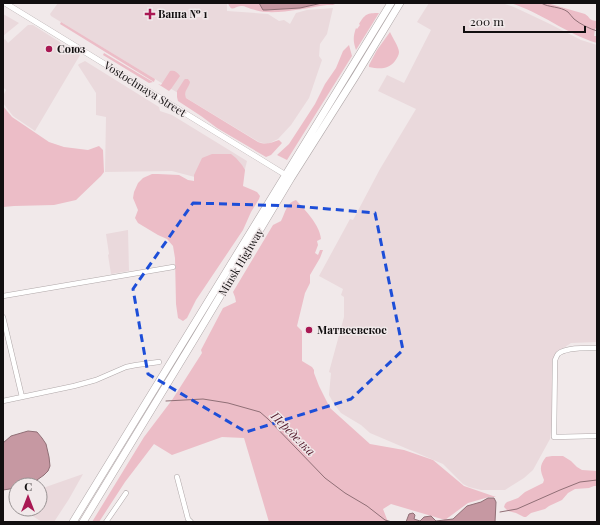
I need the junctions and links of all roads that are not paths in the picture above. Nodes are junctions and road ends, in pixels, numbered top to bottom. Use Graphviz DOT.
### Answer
graph roads {
  1 [pos="4,3"];
  2 [pos="390,3"];
  3 [pos="400,3"];
  4 [pos="288,176"];
  5 [pos="173,267"];
  6 [pos="3,296"];
  7 [pos="3,317"];
  8 [pos="597,348"];
  9 [pos="159,362"];
  10 [pos="22,397"];
  11 [pos="3,401"];
  12 [pos="597,436"];
  13 [pos="177,477"];
  14 [pos="126,493"];
  15 [pos="73,522"];
  16 [pos="83,522"];
  17 [pos="106,522"];
  18 [pos="191,522"];
  1 -- 4 [label="street, Vostochnaya Street"];
  2 -- 4 [label="highway, Minsk Highway"];
  3 -- 4 [label="highway, Minsk Highway"];
  4 -- 15 [label="highway, Minsk Highway"];
  4 -- 16 [label="highway, Minsk Highway"];
  5 -- 6 [label="street"];
  7 -- 10 [label="street"];
  8 -- 12 [label="street"];
  9 -- 10 [label="street"];
  10 -- 11 [label="street"];
  13 -- 18 [label="street"];
  14 -- 17 [label="street"];
}
